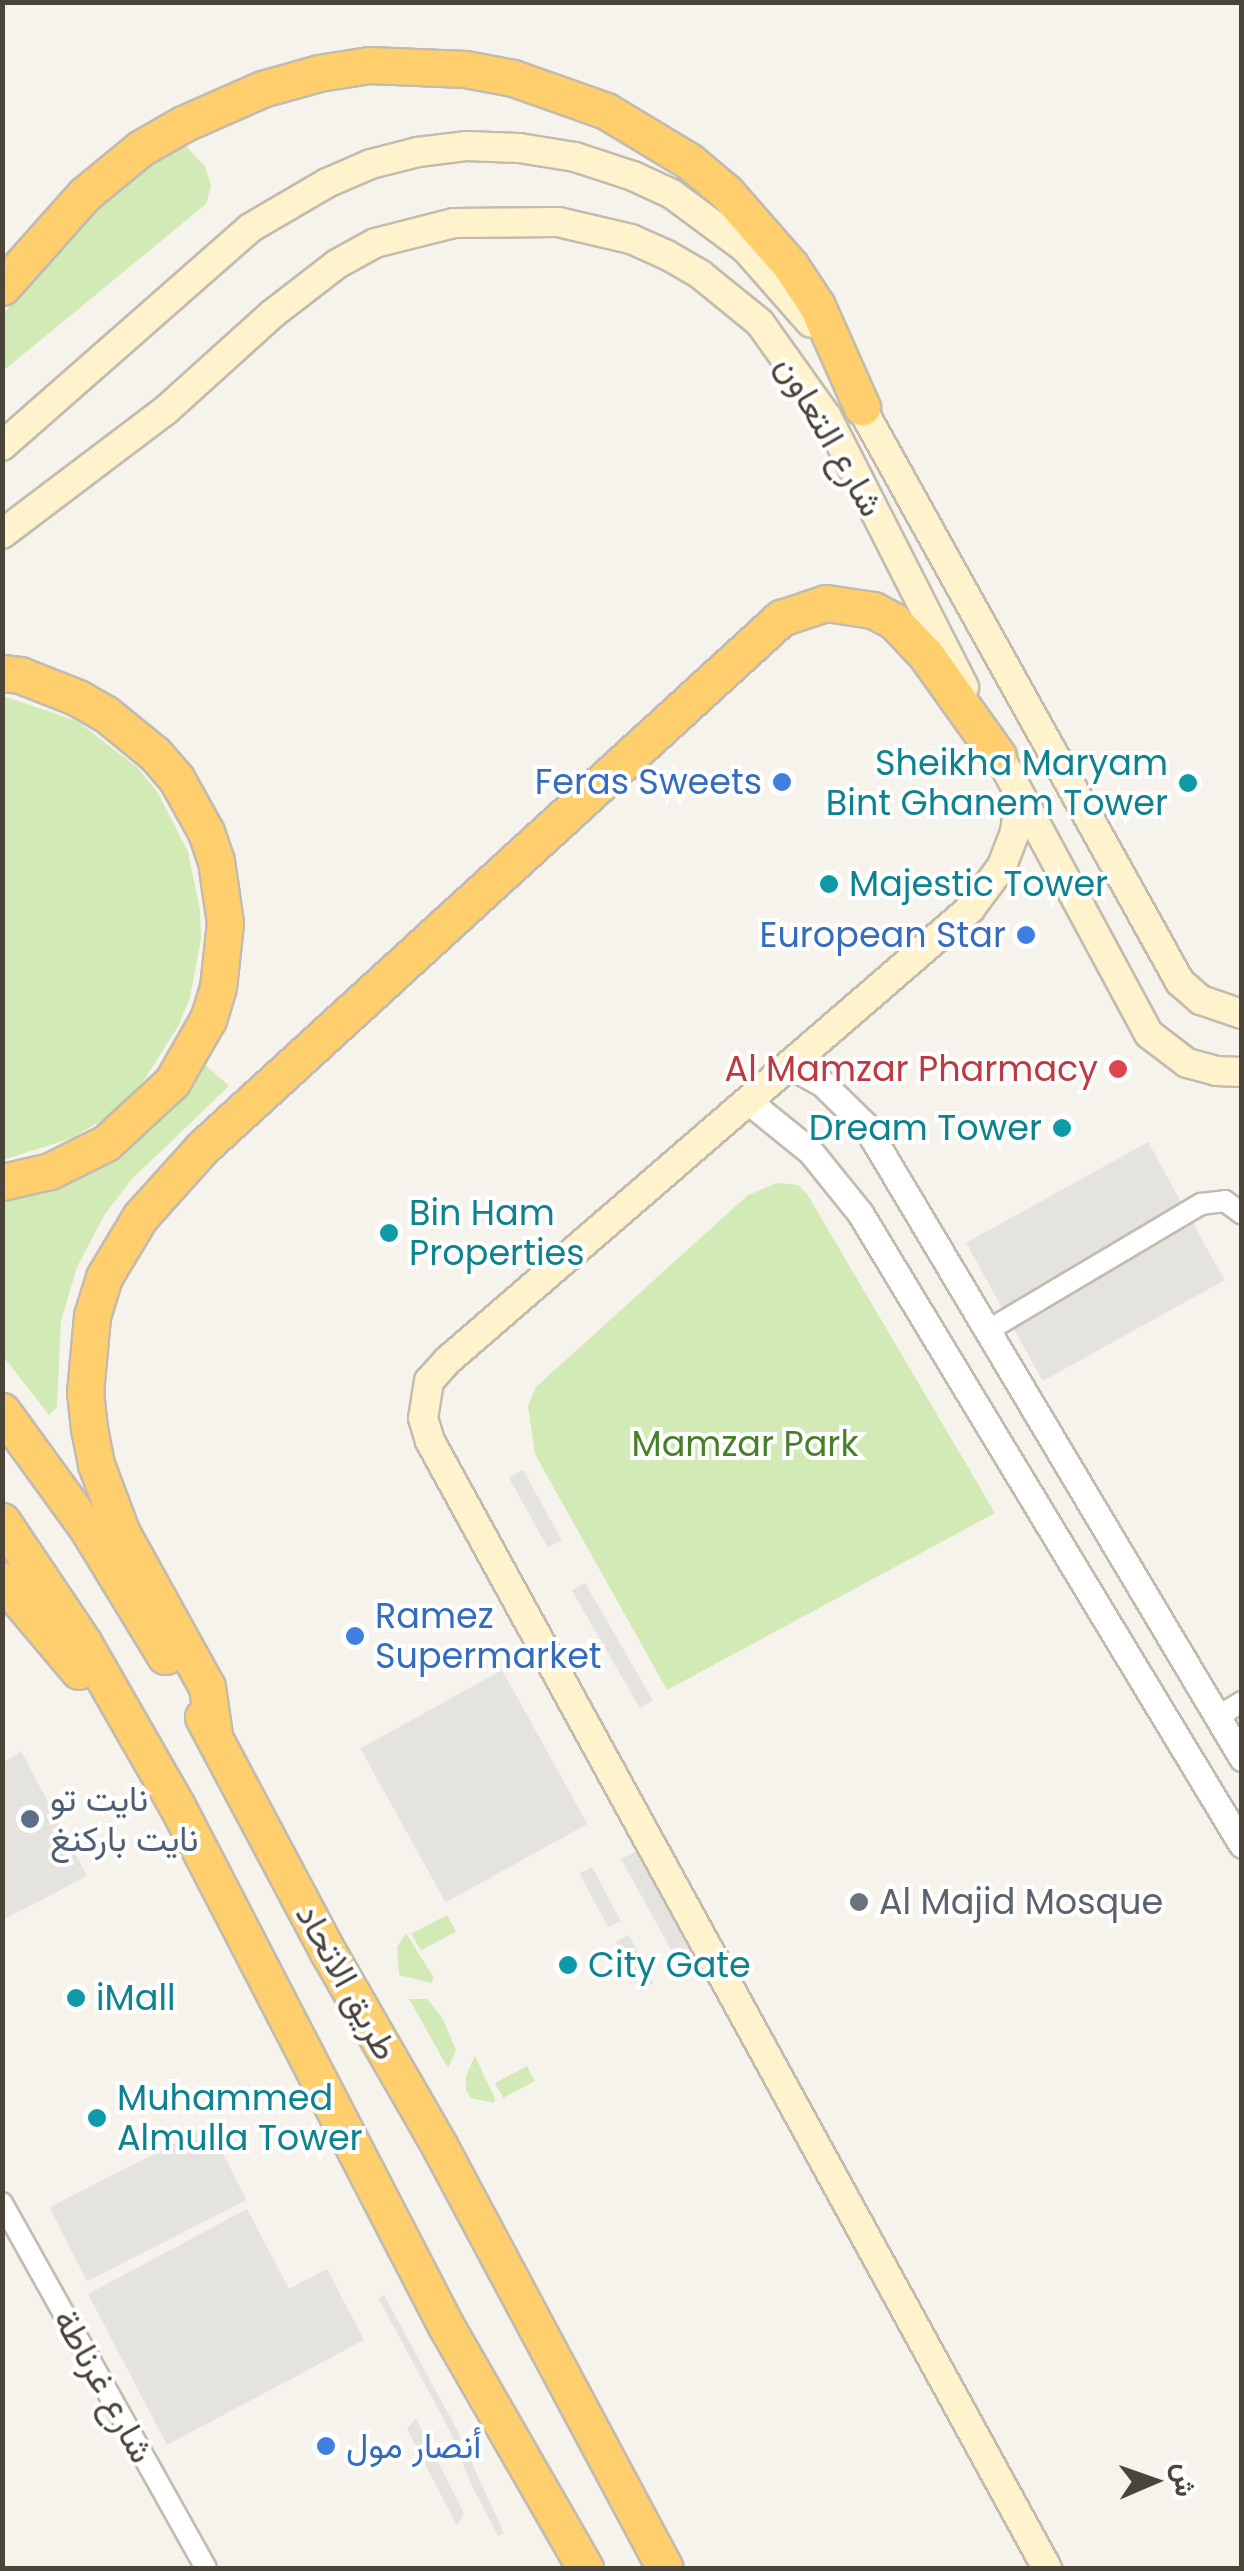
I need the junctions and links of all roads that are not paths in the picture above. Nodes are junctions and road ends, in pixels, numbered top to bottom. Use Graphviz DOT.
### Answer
graph roads {
  1 [pos="2,286"];
  2 [pos="862,408"];
  3 [pos="2,446"];
  4 [pos="2,534"];
  5 [pos="2,673"];
  6 [pos="998,756"];
  7 [pos="1020,796"];
  8 [pos="1242,1014"];
  9 [pos="789,1065"];
  10 [pos="1242,1072"];
  11 [pos="748,1101"];
  12 [pos="2,1182"];
  13 [pos="1242,1214"];
  14 [pos="987,1331"];
  15 [pos="2,1411"];
  16 [pos="2,1522"];
  17 [pos="2,1580"];
  18 [pos="1242,1702"];
  19 [pos="1217,1717"];
  20 [pos="214,1735"];
  21 [pos="143,1748"];
  22 [pos="1242,1758"];
  23 [pos="1242,1844"];
  24 [pos="2,2203"];
  25 [pos="206,2568"];
  26 [pos="585,2568"];
  27 [pos="665,2568"];
  28 [pos="1047,2568"];
  1 -- 2 [label="highway"];
  2 -- 3 [label="main road, شارع التعاون"];
  2 -- 8 [label="main road, شارع التعاون"];
  4 -- 6 [label="main road, شارع التعاون"];
  5 -- 12 [label="highway"];
  6 -- 7 [label="main road, شارع التعاون"];
  6 -- 20 [label="highway"];
  7 -- 9 [label="main road"];
  7 -- 10 [label="main road, شارع التعاون"];
  9 -- 11 [label="main road"];
  9 -- 14 [label="street"];
  11 -- 23 [label="street"];
  11 -- 28 [label="main road"];
  13 -- 14 [label="street"];
  14 -- 19 [label="street"];
  15 -- 20 [label="highway, طريق الاتحاد"];
  16 -- 21 [label="highway, طريق الاتحاد"];
  17 -- 21 [label="highway"];
  18 -- 19 [label="street"];
  19 -- 22 [label="street"];
  20 -- 27 [label="highway, طريق الاتحاد"];
  21 -- 26 [label="highway, طريق الاتحاد"];
  24 -- 25 [label="street, شارع غرناطة"];
}
